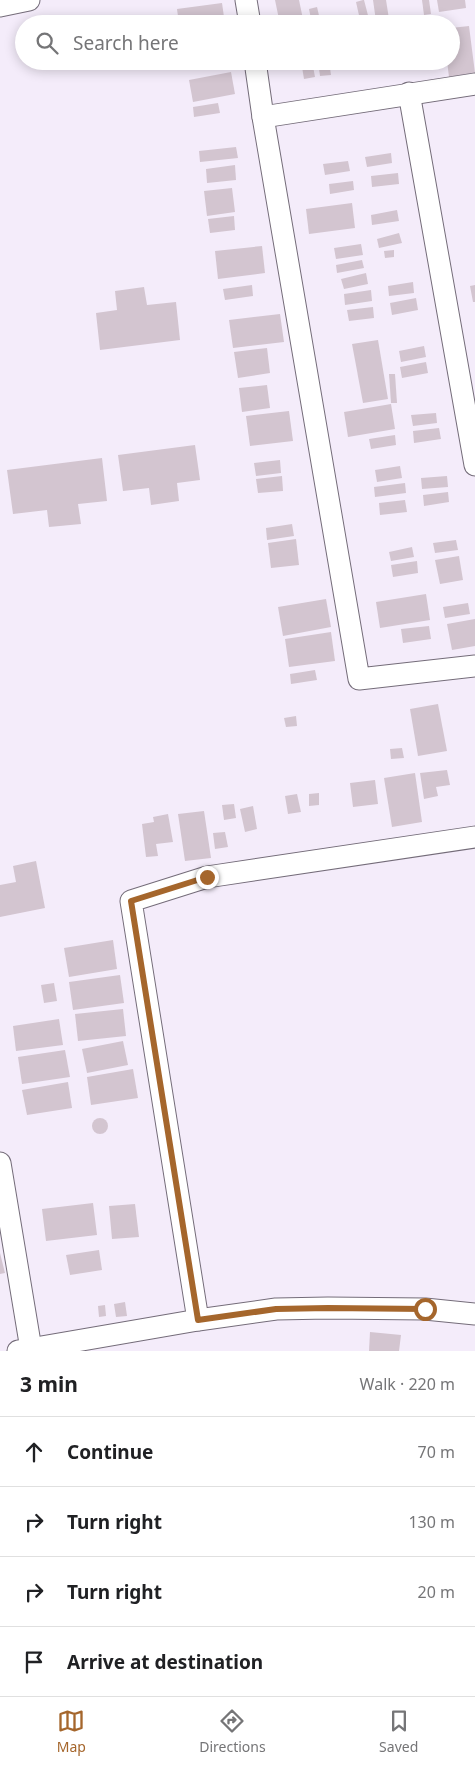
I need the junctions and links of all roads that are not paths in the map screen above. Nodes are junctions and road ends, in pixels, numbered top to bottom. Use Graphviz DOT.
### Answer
graph roads {
  1 [pos="30,0"];
  2 [pos="246,0"];
  3 [pos="0,6"];
  4 [pos="248,15"];
  5 [pos="256,70"];
  6 [pos="475,84"];
  7 [pos="409,93"];
  8 [pos="263,117"];
  9 [pos="475,465"];
  10 [pos="475,666"];
  11 [pos="475,838"];
  12 [pos="0,1163"];
  13 [pos="475,1314"];
  14 [pos="198,1320"];
  15 [pos="24,1350"];
  1 -- 3 [label="street"];
  2 -- 4 [label="street"];
  5 -- 8 [label="street"];
  6 -- 7 [label="street"];
  7 -- 8 [label="street"];
  7 -- 9 [label="street"];
  8 -- 10 [label="street"];
  11 -- 14 [label="street"];
  12 -- 15 [label="street"];
  13 -- 14 [label="street"];
  14 -- 15 [label="street"];
}
